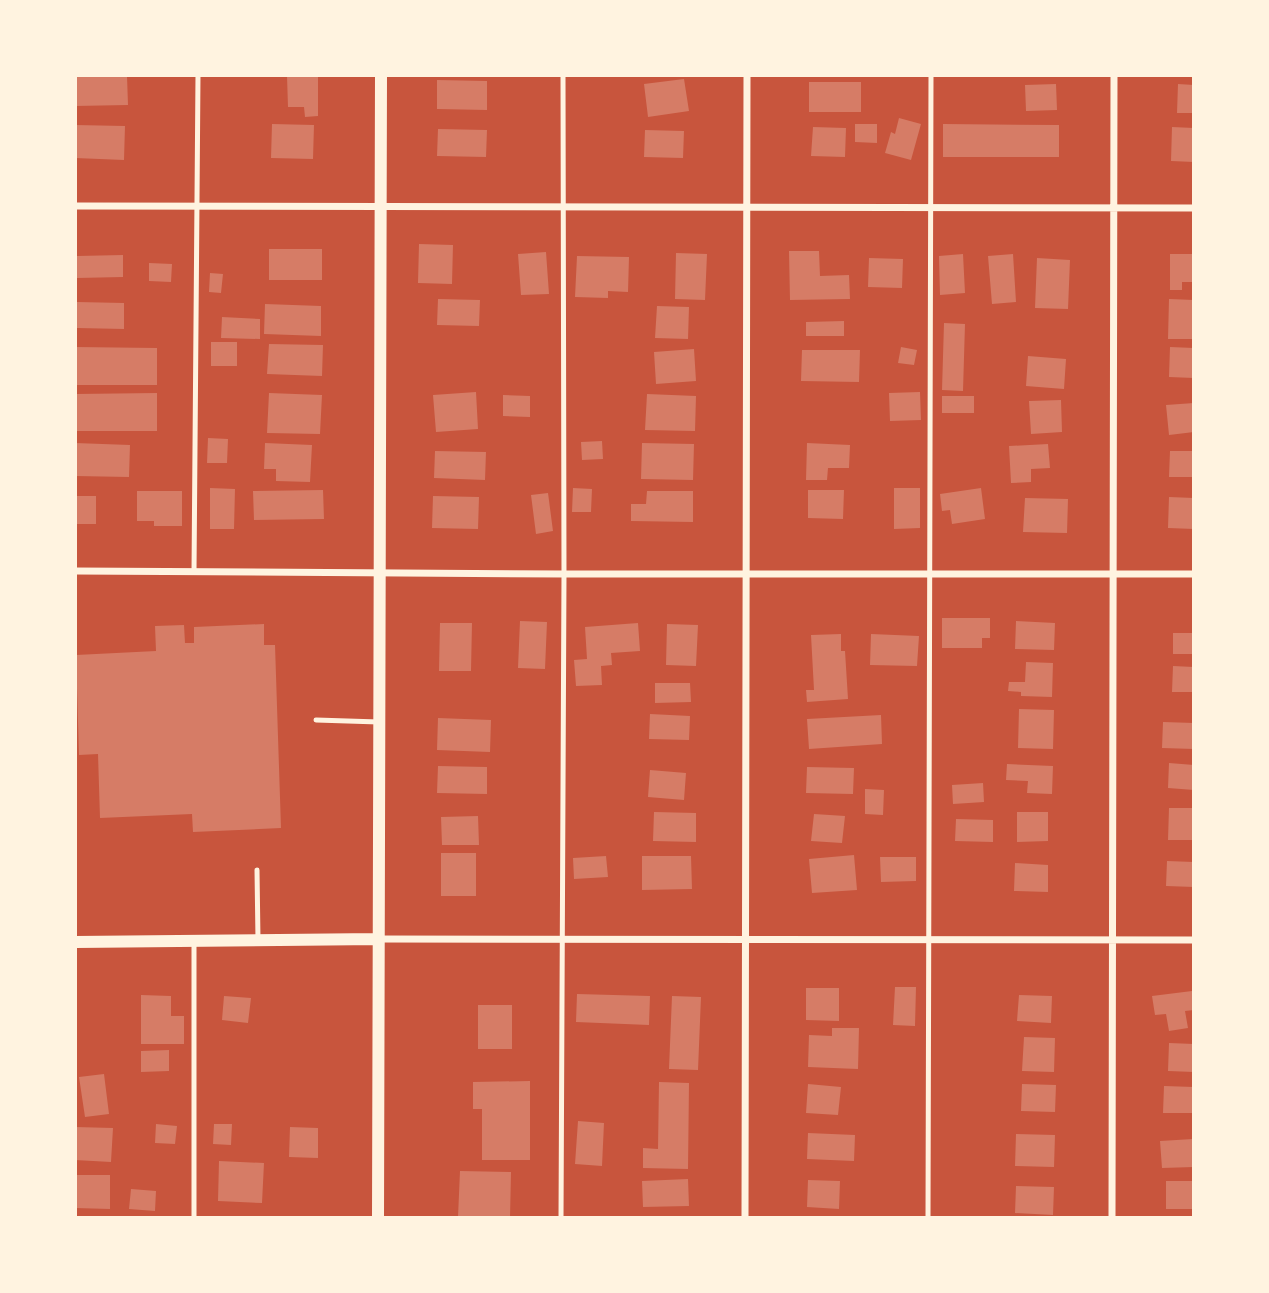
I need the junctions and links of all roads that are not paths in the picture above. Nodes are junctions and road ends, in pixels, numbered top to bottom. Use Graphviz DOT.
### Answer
graph roads {
  1 [pos="198,75"];
  2 [pos="381,75"];
  3 [pos="563,75"];
  4 [pos="747,75"];
  5 [pos="931,75"];
  6 [pos="1114,75"];
  7 [pos="75,206"];
  8 [pos="198,206"];
  9 [pos="381,206"];
  10 [pos="563,206"];
  11 [pos="747,207"];
  12 [pos="930,208"];
  13 [pos="1114,208"];
  14 [pos="1194,208"];
  15 [pos="75,571"];
  16 [pos="194,572"];
  17 [pos="381,572"];
  18 [pos="564,574"];
  19 [pos="747,574"];
  20 [pos="930,574"];
  21 [pos="1113,574"];
  22 [pos="1194,574"];
  23 [pos="316,720"];
  24 [pos="379,722"];
  25 [pos="257,870"];
  26 [pos="378,939"];
  27 [pos="562,939"];
  28 [pos="194,940"];
  29 [pos="258,940"];
  30 [pos="746,940"];
  31 [pos="929,940"];
  32 [pos="1112,940"];
  33 [pos="1194,940"];
  34 [pos="75,942"];
  35 [pos="194,1218"];
  36 [pos="379,1218"];
  37 [pos="561,1218"];
  38 [pos="745,1218"];
  39 [pos="928,1218"];
  40 [pos="1112,1218"];
  1 -- 8 [label="lane"];
  2 -- 9 [label="street"];
  3 -- 10 [label="lane"];
  4 -- 11 [label="street"];
  5 -- 12 [label="lane"];
  6 -- 13 [label="street"];
  7 -- 8 [label="street"];
  8 -- 9 [label="street"];
  8 -- 16 [label="lane"];
  9 -- 10 [label="street"];
  9 -- 17 [label="street"];
  10 -- 11 [label="street"];
  10 -- 18 [label="lane"];
  11 -- 12 [label="street"];
  11 -- 19 [label="street"];
  12 -- 13 [label="street"];
  12 -- 20 [label="lane"];
  13 -- 14 [label="street"];
  13 -- 21 [label="street"];
  15 -- 16 [label="street"];
  16 -- 17 [label="street"];
  17 -- 18 [label="street"];
  17 -- 24 [label="street"];
  18 -- 19 [label="street"];
  18 -- 27 [label="lane"];
  19 -- 20 [label="street"];
  19 -- 30 [label="street"];
  20 -- 21 [label="street"];
  20 -- 31 [label="lane"];
  21 -- 22 [label="street"];
  21 -- 32 [label="street"];
  23 -- 24 [label="lane"];
  24 -- 26 [label="street"];
  25 -- 29 [label="lane"];
  26 -- 27 [label="street"];
  26 -- 29 [label="street"];
  26 -- 36 [label="street"];
  27 -- 30 [label="street"];
  27 -- 37 [label="lane"];
  28 -- 29 [label="street"];
  28 -- 34 [label="street"];
  28 -- 35 [label="lane"];
  30 -- 31 [label="street"];
  30 -- 38 [label="street"];
  31 -- 32 [label="street"];
  31 -- 39 [label="lane"];
  32 -- 33 [label="street"];
  32 -- 40 [label="street"];
}
